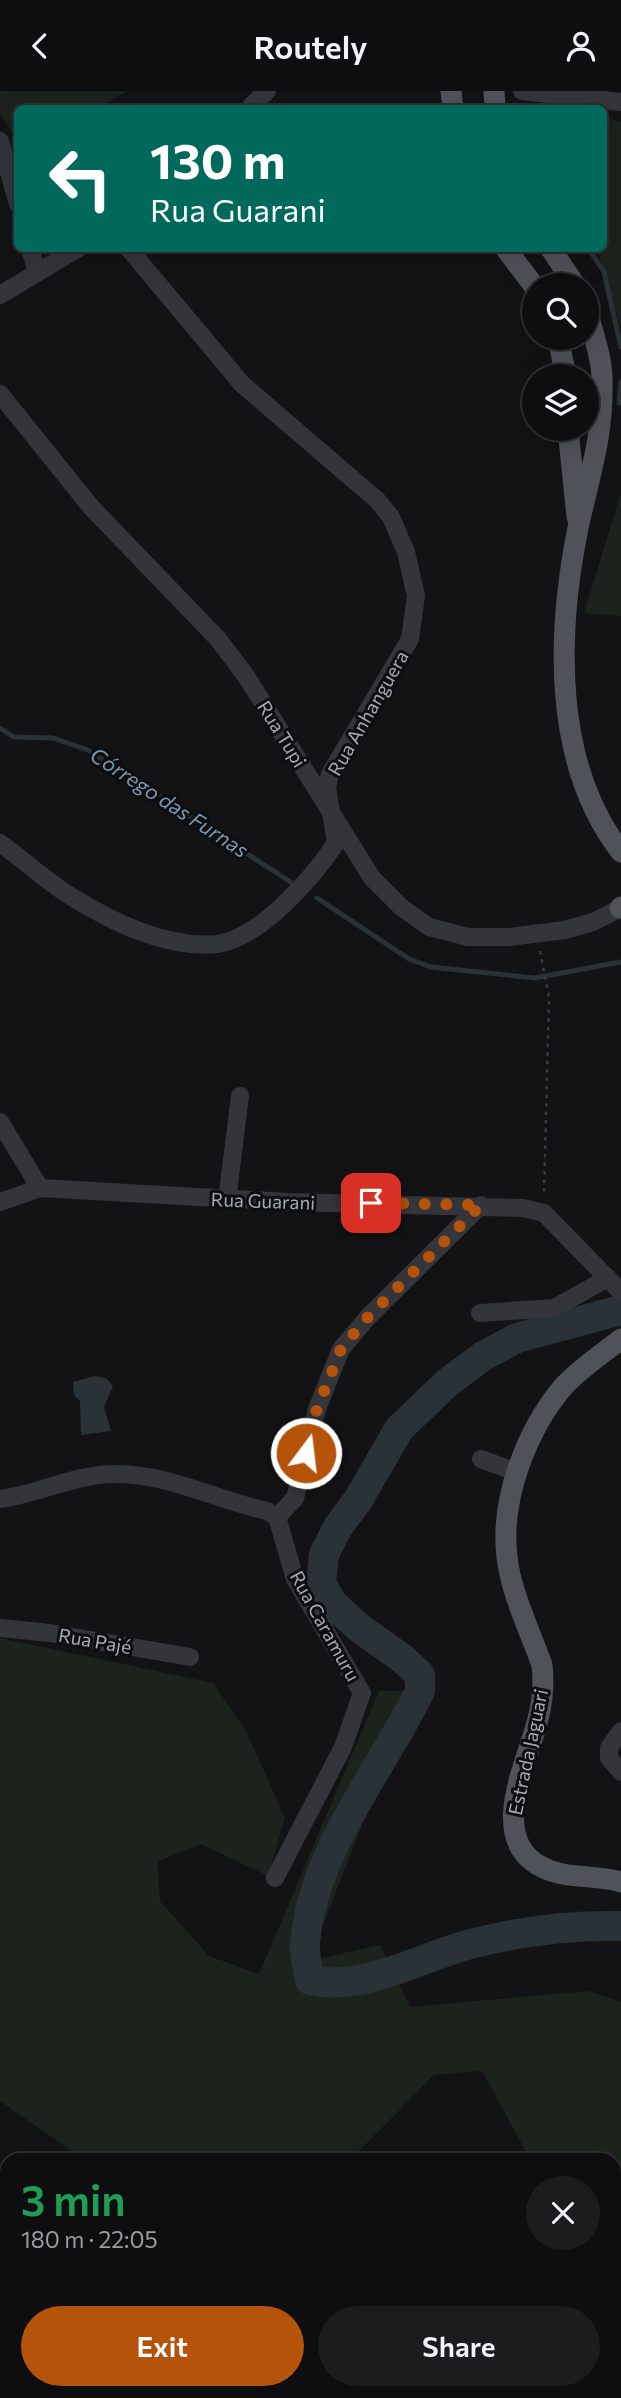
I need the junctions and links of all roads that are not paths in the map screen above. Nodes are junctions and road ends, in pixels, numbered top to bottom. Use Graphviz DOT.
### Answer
graph roads {
  1 [pos="267,91"];
  2 [pos="522,91"];
  3 [pos="621,101"];
  4 [pos="252,105"];
  5 [pos="0,141"];
  6 [pos="14,190"];
  7 [pos="31,252"];
  8 [pos="72,252"];
  9 [pos="132,252"];
  10 [pos="508,252"];
  11 [pos="553,252"];
  12 [pos="37,272"];
  13 [pos="524,273"];
  14 [pos="567,273"];
  15 [pos="0,295"];
  16 [pos="596,350"];
  17 [pos="0,394"];
  18 [pos="569,441"];
  19 [pos="578,527"];
  20 [pos="334,818"];
  21 [pos="0,843"];
  22 [pos="619,848"];
  23 [pos="621,908"];
  24 [pos="621,916"];
  25 [pos="593,922"];
  26 [pos="240,1096"];
  27 [pos="0,1122"];
  28 [pos="40,1188"];
  29 [pos="227,1200"];
  30 [pos="0,1202"];
  31 [pos="481,1205"];
  32 [pos="608,1278"];
  33 [pos="621,1292"];
  34 [pos="480,1313"];
  35 [pos="621,1339"];
  36 [pos="481,1459"];
  37 [pos="518,1473"];
  38 [pos="0,1499"];
  39 [pos="277,1517"];
  40 [pos="0,1628"];
  41 [pos="190,1657"];
  42 [pos="621,1731"];
  43 [pos="621,1772"];
  44 [pos="275,1878"];
  45 [pos="621,1882"];
  1 -- 4 [label="street"];
  2 -- 3 [label="street"];
  5 -- 6 [label="street"];
  7 -- 12 [label="street"];
  8 -- 12 [label="street"];
  9 -- 20 [label="street, Rua Anhanguera"];
  10 -- 13 [label="main road"];
  11 -- 14 [label="main road"];
  12 -- 15 [label="street"];
  16 -- 19 [label="main road"];
  17 -- 20 [label="street, Rua Tupi"];
  18 -- 19 [label="main road"];
  19 -- 22 [label="main road"];
  20 -- 21 [label="street, Rua Anhanguera"];
  20 -- 25 [label="street, Rua Tupi"];
  23 -- 25 [label="street, Rua Tupi"];
  24 -- 25 [label="street"];
  26 -- 29 [label="street"];
  27 -- 28 [label="street"];
  28 -- 29 [label="street, Rua Guarani"];
  28 -- 30 [label="street, Rua Guarani"];
  29 -- 31 [label="street, Rua Guarani"];
  31 -- 32 [label="street, Rua Guarani"];
  31 -- 39 [label="street"];
  32 -- 33 [label="street"];
  32 -- 34 [label="street"];
  35 -- 37 [label="main road, Estrada Jaguari"];
  36 -- 37 [label="street"];
  37 -- 45 [label="main road, Estrada Jaguari"];
  38 -- 39 [label="street"];
  39 -- 44 [label="street, Rua Caramuru"];
  40 -- 41 [label="street, Rua Pajé"];
  42 -- 43 [label="street"];
}
